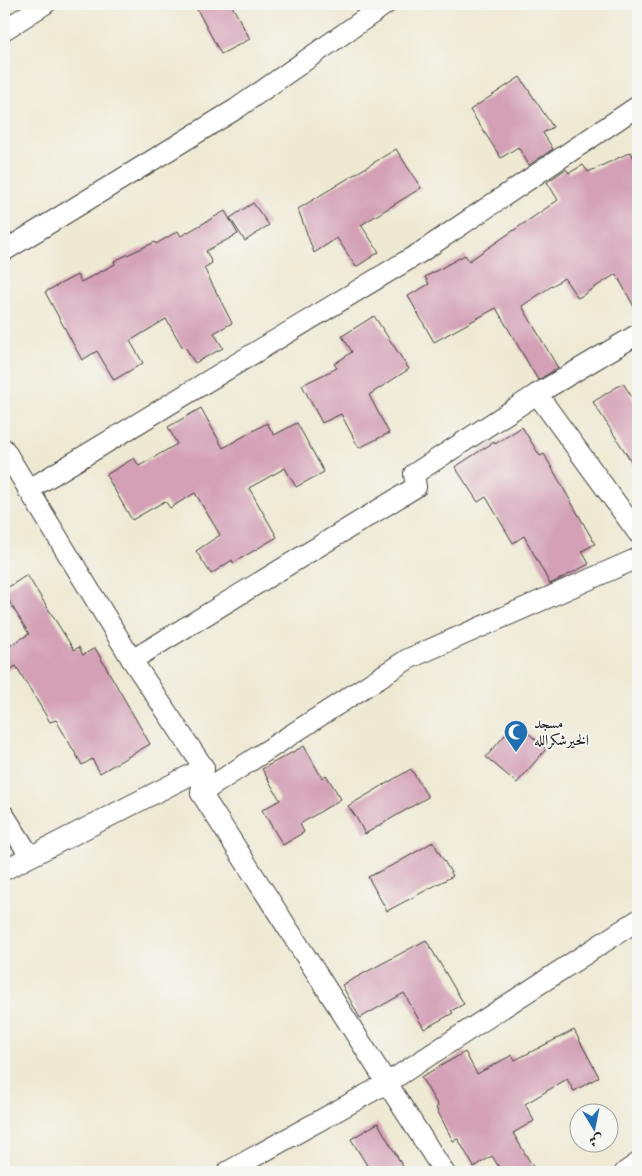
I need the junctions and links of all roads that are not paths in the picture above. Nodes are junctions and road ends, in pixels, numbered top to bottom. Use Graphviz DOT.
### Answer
graph roads {
  1 [pos="45,4"];
  2 [pos="386,4"];
  3 [pos="4,30"];
  4 [pos="638,106"];
  5 [pos="4,251"];
  6 [pos="638,334"];
  7 [pos="537,394"];
  8 [pos="4,449"];
  9 [pos="28,490"];
  10 [pos="638,533"];
  11 [pos="638,558"];
  12 [pos="132,660"];
  13 [pos="204,768"];
  14 [pos="201,793"];
  15 [pos="4,815"];
  16 [pos="30,856"];
  17 [pos="4,870"];
  18 [pos="638,920"];
  19 [pos="387,1083"];
  20 [pos="638,1163"];
  21 [pos="227,1172"];
  22 [pos="444,1172"];
  23 [pos="624,1172"];
  1 -- 3 [label="street"];
  2 -- 5 [label="street"];
  4 -- 9 [label="street"];
  6 -- 7 [label="street"];
  7 -- 10 [label="street"];
  7 -- 12 [label="street"];
  8 -- 9 [label="street"];
  9 -- 12 [label="street"];
  11 -- 14 [label="street"];
  12 -- 13 [label="street"];
  13 -- 14 [label="street"];
  13 -- 16 [label="street"];
  14 -- 19 [label="street"];
  15 -- 16 [label="street"];
  16 -- 17 [label="street"];
  18 -- 19 [label="street"];
  19 -- 21 [label="street"];
  19 -- 22 [label="street"];
  20 -- 23 [label="street"];
}
